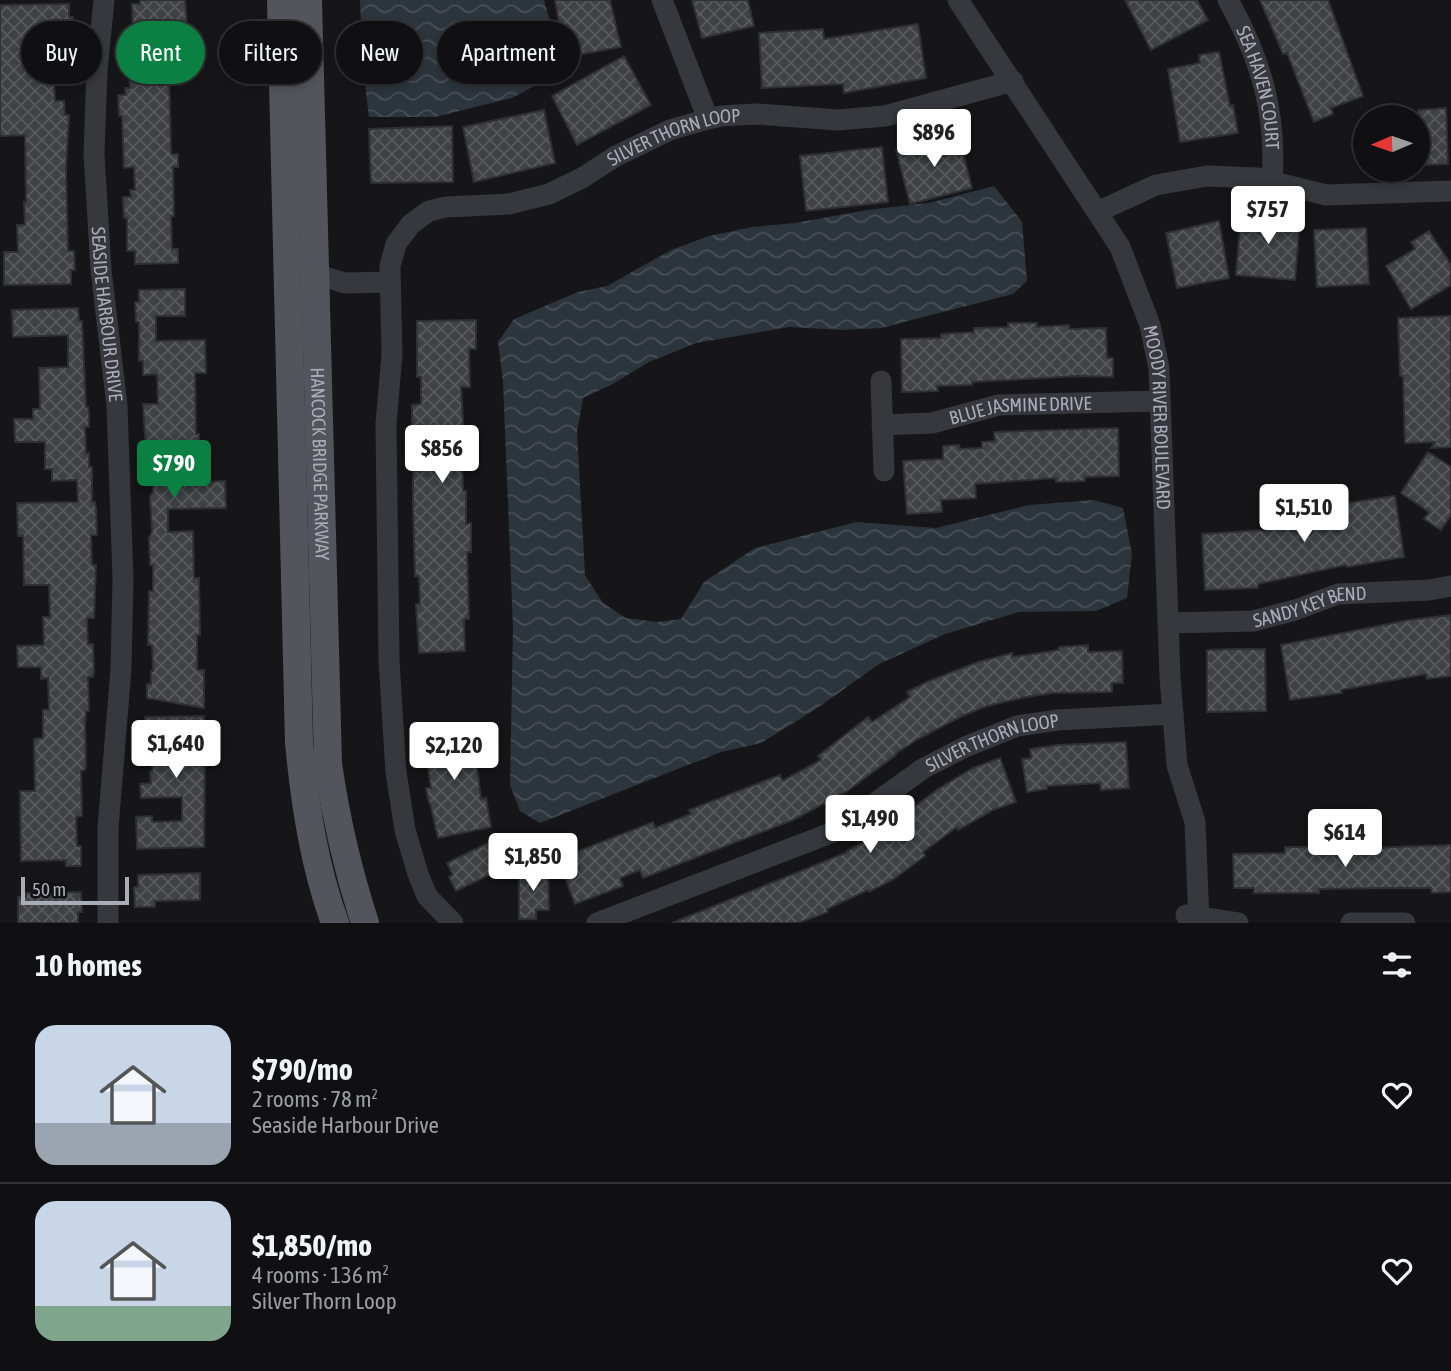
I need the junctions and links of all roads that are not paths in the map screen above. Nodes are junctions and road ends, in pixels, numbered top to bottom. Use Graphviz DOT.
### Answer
graph roads {
  1 [pos="104,0"];
  2 [pos="281,0"];
  3 [pos="308,0"];
  4 [pos="662,0"];
  5 [pos="1228,0"];
  6 [pos="963,4"];
  7 [pos="1013,81"];
  8 [pos="708,119"];
  9 [pos="1272,181"];
  10 [pos="1451,191"];
  11 [pos="1097,212"];
  12 [pos="315,274"];
  13 [pos="390,282"];
  14 [pos="881,381"];
  15 [pos="1160,401"];
  16 [pos="882,425"];
  17 [pos="884,471"];
  18 [pos="1451,586"];
  19 [pos="1168,623"];
  20 [pos="310,634"];
  21 [pos="1173,714"];
  22 [pos="1192,920"];
  23 [pos="108,923"];
  24 [pos="335,923"];
  25 [pos="365,923"];
  26 [pos="453,923"];
  27 [pos="597,923"];
  28 [pos="1238,923"];
  29 [pos="1351,923"];
  30 [pos="1405,923"];
  1 -- 23 [label="street, SEASIDE HARBOUR DRIVE"];
  2 -- 20 [label="main road, HANCOCK BRIDGE PARKWAY"];
  3 -- 12 [label="main road, HANCOCK BRIDGE PARKWAY"];
  4 -- 8 [label="street"];
  5 -- 9 [label="street, SEA HAVEN COURT"];
  6 -- 7 [label="street, MOODY RIVER BOULEVARD"];
  7 -- 8 [label="street, SILVER THORN LOOP"];
  7 -- 11 [label="street, MOODY RIVER BOULEVARD"];
  8 -- 13 [label="street, SILVER THORN LOOP"];
  9 -- 10 [label="street"];
  9 -- 11 [label="street"];
  11 -- 15 [label="street, MOODY RIVER BOULEVARD"];
  12 -- 13 [label="street"];
  12 -- 20 [label="main road, HANCOCK BRIDGE PARKWAY"];
  13 -- 26 [label="street, SILVER THORN LOOP"];
  14 -- 16 [label="street"];
  15 -- 16 [label="street, BLUE JASMINE DRIVE"];
  15 -- 19 [label="street, MOODY RIVER BOULEVARD"];
  16 -- 17 [label="street"];
  18 -- 19 [label="street, SANDY KEY BEND"];
  19 -- 21 [label="street, MOODY RIVER BOULEVARD"];
  20 -- 24 [label="main road, HANCOCK BRIDGE PARKWAY"];
  20 -- 25 [label="main road, HANCOCK BRIDGE PARKWAY"];
  21 -- 22 [label="street, MOODY RIVER BOULEVARD"];
  21 -- 27 [label="street, SILVER THORN LOOP"];
  22 -- 28 [label="street"];
  29 -- 30 [label="street"];
}
